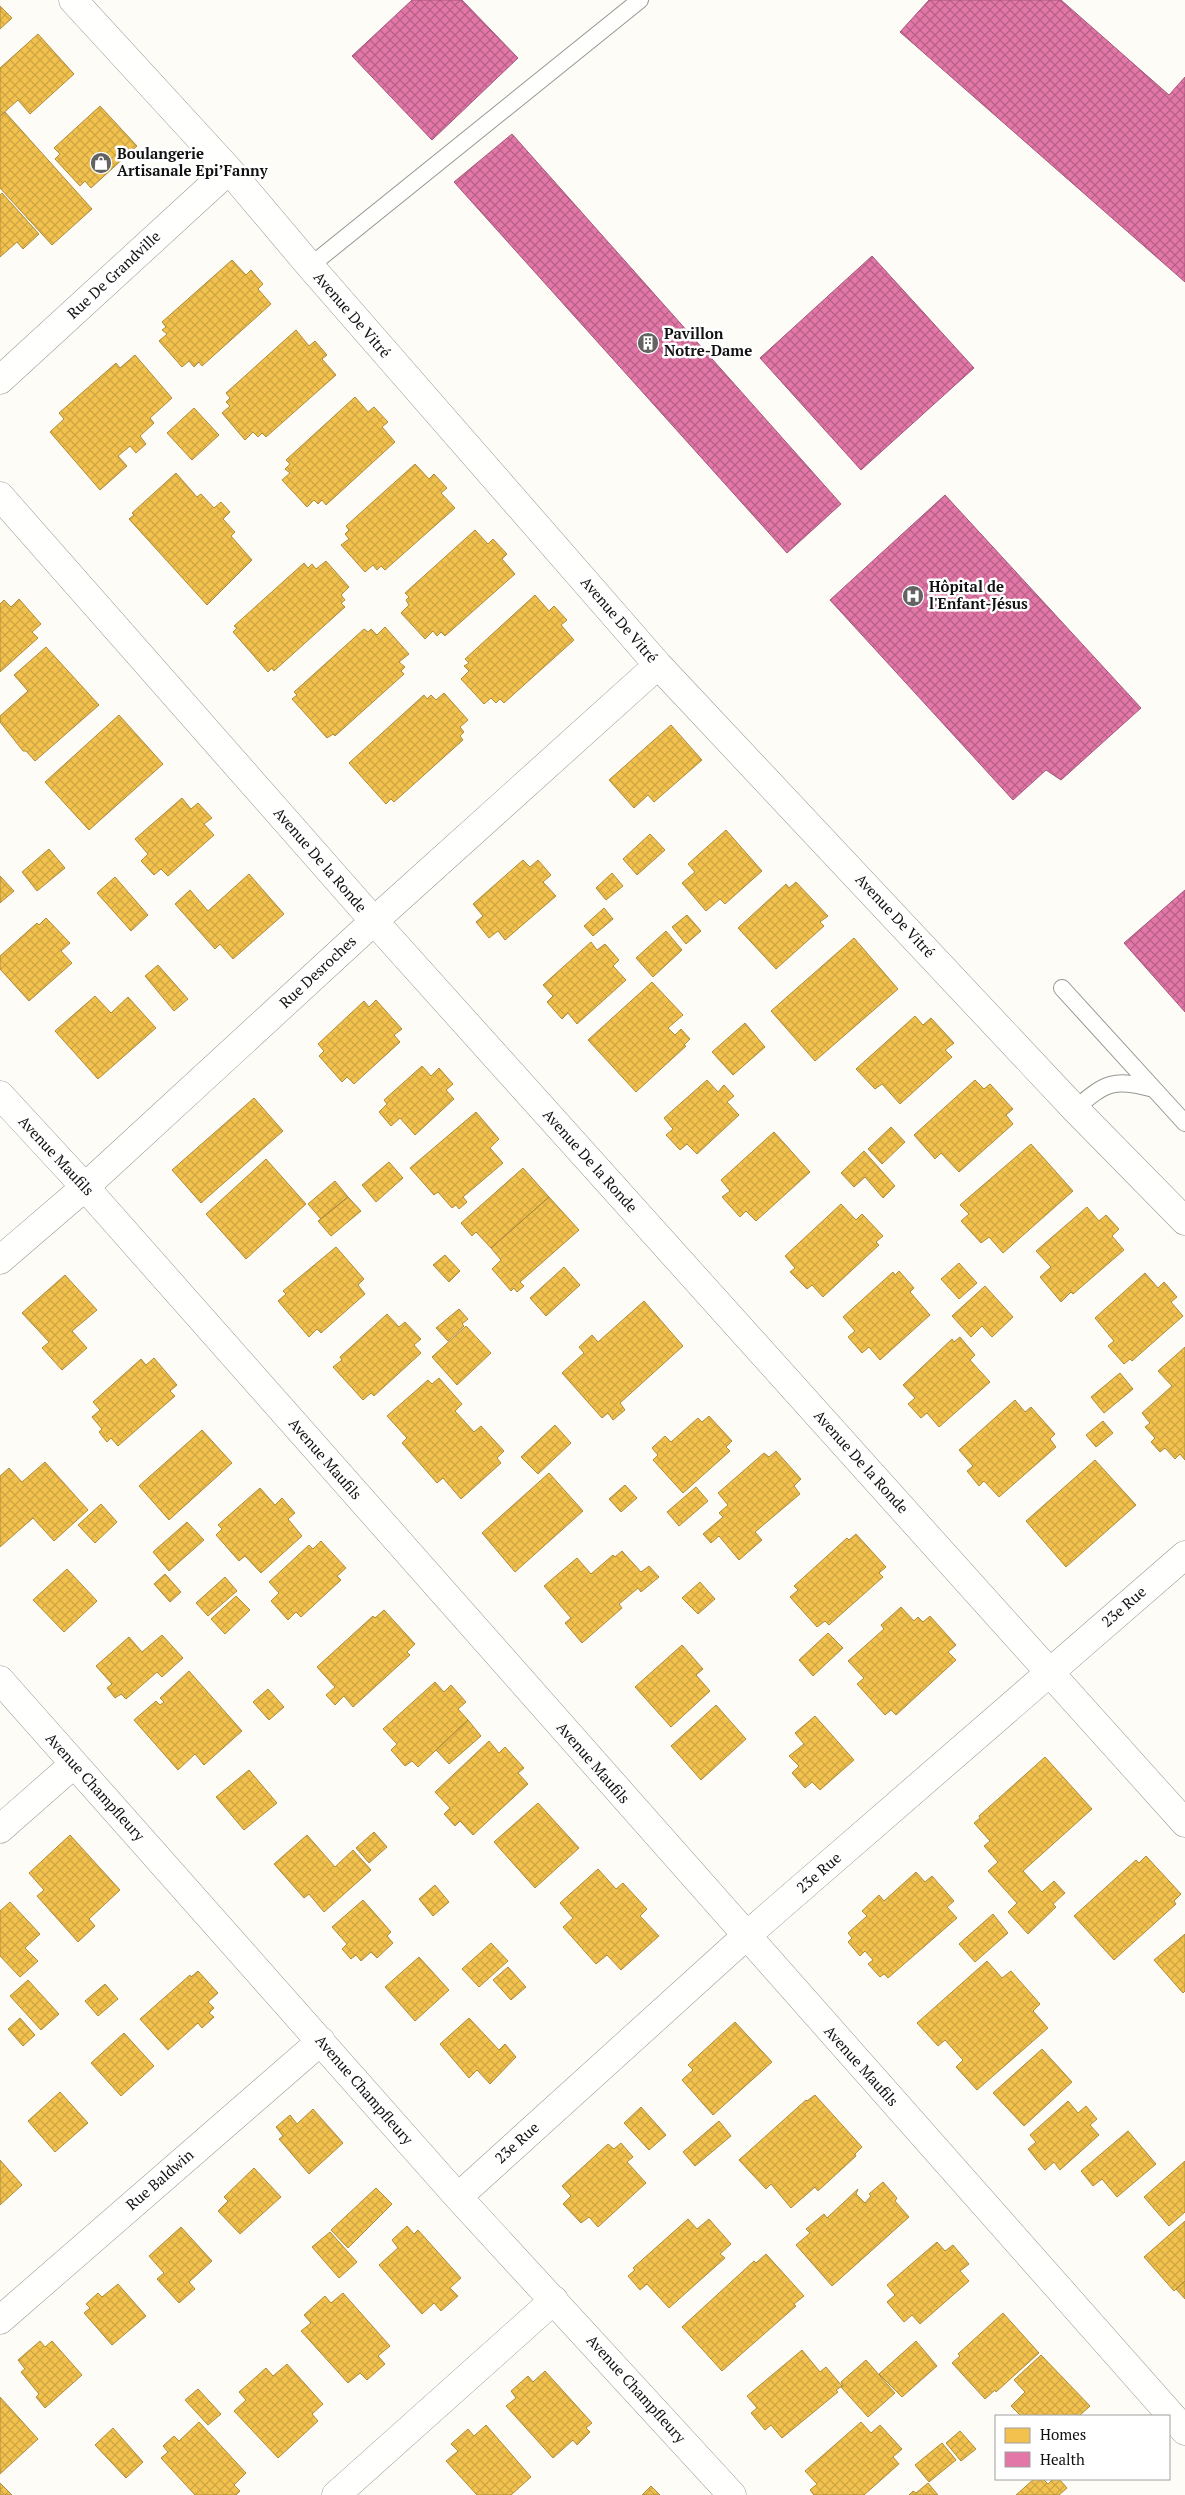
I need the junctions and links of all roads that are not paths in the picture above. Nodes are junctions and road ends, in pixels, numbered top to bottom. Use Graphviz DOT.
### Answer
graph roads {
  1 [pos="73,0"];
  2 [pos="640,0"];
  3 [pos="229,170"];
  4 [pos="310,266"];
  5 [pos="0,380"];
  6 [pos="0,496"];
  7 [pos="658,665"];
  8 [pos="374,921"];
  9 [pos="1062,988"];
  10 [pos="1154,1089"];
  11 [pos="0,1095"];
  12 [pos="1075,1109"];
  13 [pos="1185,1123"];
  14 [pos="85,1187"];
  15 [pos="1185,1221"];
  16 [pos="0,1260"];
  17 [pos="1185,1555"];
  18 [pos="1050,1672"];
  19 [pos="0,1680"];
  20 [pos="74,1764"];
  21 [pos="1185,1823"];
  22 [pos="0,1829"];
  23 [pos="746,1936"];
  24 [pos="321,2041"];
  25 [pos="458,2197"];
  26 [pos="554,2300"];
  27 [pos="0,2320"];
  28 [pos="1185,2431"];
  29 [pos="336,2495"];
  30 [pos="732,2495"];
  1 -- 3 [label="street, Avenue De Vitré"];
  2 -- 4 [label="lane"];
  3 -- 4 [label="street, Avenue De Vitré"];
  3 -- 5 [label="street, Rue De Grandville"];
  4 -- 7 [label="street, Avenue De Vitré"];
  6 -- 8 [label="street, Avenue De la Ronde"];
  7 -- 8 [label="street, Rue Desroches"];
  7 -- 12 [label="street, Avenue De Vitré"];
  8 -- 14 [label="street, Rue Desroches"];
  8 -- 18 [label="street, Avenue De la Ronde"];
  9 -- 10 [label="lane"];
  10 -- 12 [label="lane"];
  10 -- 13 [label="lane"];
  11 -- 14 [label="street, Avenue Maufils"];
  12 -- 15 [label="street, Avenue De Vitré"];
  14 -- 16 [label="street, Rue Desroches"];
  14 -- 23 [label="street, Avenue Maufils"];
  17 -- 18 [label="street, 23e Rue"];
  18 -- 21 [label="street, Avenue De la Ronde"];
  18 -- 23 [label="street, 23e Rue"];
  19 -- 20 [label="street, Avenue Champfleury"];
  20 -- 22 [label="street"];
  20 -- 24 [label="street, Avenue Champfleury"];
  23 -- 25 [label="street, 23e Rue"];
  23 -- 28 [label="street, Avenue Maufils"];
  24 -- 25 [label="street, Avenue Champfleury"];
  24 -- 27 [label="street, Rue Baldwin"];
  25 -- 26 [label="street, Avenue Champfleury"];
  26 -- 29 [label="street"];
  26 -- 30 [label="street, Avenue Champfleury"];
}
